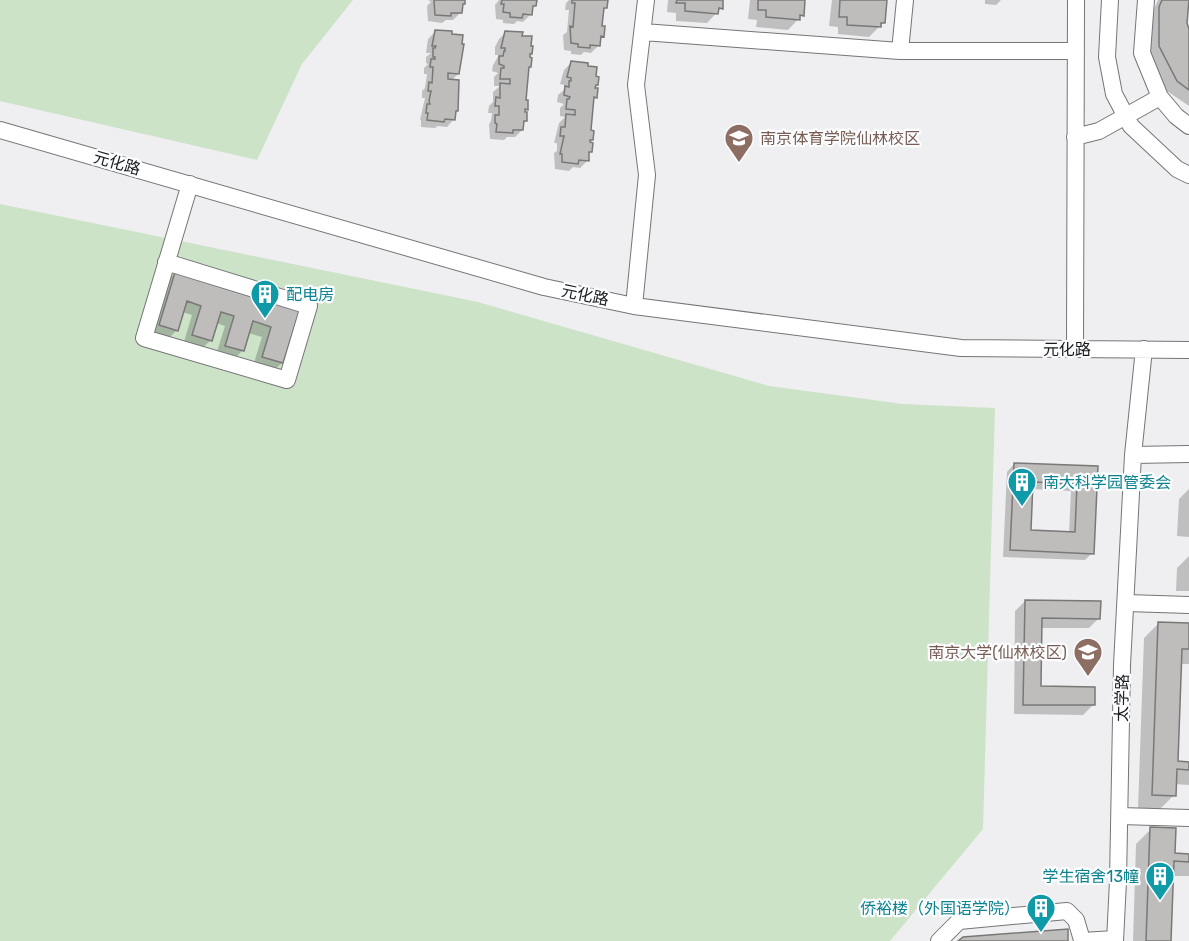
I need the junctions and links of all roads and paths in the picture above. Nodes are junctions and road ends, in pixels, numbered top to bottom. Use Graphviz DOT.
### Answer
graph roads {
  1 [pos="646,0"];
  2 [pos="905,0"];
  3 [pos="1076,0"];
  4 [pos="1110,0"];
  5 [pos="1146,0"];
  6 [pos="643,32"];
  7 [pos="900,51"];
  8 [pos="1075,51"];
  9 [pos="1160,97"];
  10 [pos="1126,116"];
  11 [pos="1189,126"];
  12 [pos="0,130"];
  13 [pos="1075,137"];
  14 [pos="1189,176"];
  15 [pos="190,184"];
  16 [pos="166,262"];
  17 [pos="634,306"];
  18 [pos="1075,349"];
  19 [pos="1144,349"];
  20 [pos="1189,350"];
  21 [pos="1189,454"];
  22 [pos="1133,455"];
  23 [pos="1127,603"];
  24 [pos="1189,605"];
  25 [pos="1120,816"];
  26 [pos="1189,818"];
  27 [pos="1115,940"];
  28 [pos="939,941"];
  29 [pos="1082,941"];
  1 -- 6 [label="street"];
  2 -- 7 [label="street"];
  3 -- 8 [label="street"];
  4 -- 10 [label="street"];
  5 -- 9 [label="street"];
  6 -- 7 [label="street"];
  6 -- 17 [label="street"];
  7 -- 8 [label="street"];
  8 -- 13 [label="street"];
  9 -- 10 [label="street"];
  9 -- 11 [label="street"];
  10 -- 13 [label="street"];
  10 -- 14 [label="street"];
  12 -- 15 [label="street, 元化路"];
  13 -- 18 [label="street"];
  15 -- 16 [label="street"];
  15 -- 17 [label="street, 元化路"];
  16 -- 16 [label="street"];
  17 -- 18 [label="street, 元化路"];
  18 -- 19 [label="street, 元化路"];
  19 -- 20 [label="street, 元化路"];
  19 -- 22 [label="street, 太学路"];
  21 -- 22 [label="street"];
  22 -- 23 [label="street, 太学路"];
  23 -- 24 [label="street"];
  23 -- 25 [label="street, 太学路"];
  25 -- 26 [label="street"];
  25 -- 27 [label="street, 太学路"];
  27 -- 29 [label="street"];
  28 -- 29 [label="street"];
}
